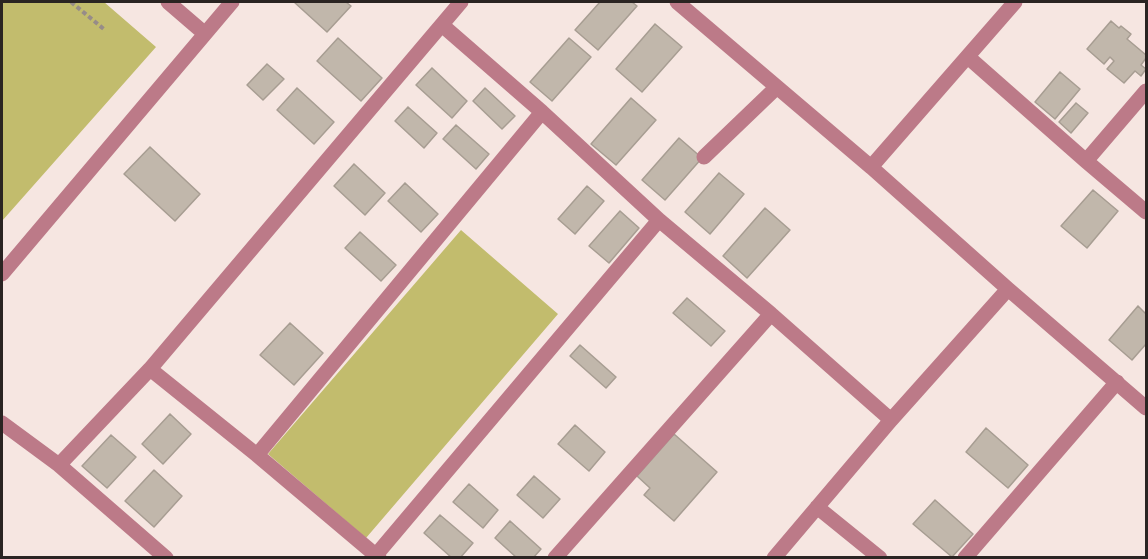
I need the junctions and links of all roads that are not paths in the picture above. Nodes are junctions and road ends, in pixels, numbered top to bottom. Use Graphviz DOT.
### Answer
graph roads {
  1 [pos="168,2"];
  2 [pos="232,2"];
  3 [pos="461,2"];
  4 [pos="677,2"];
  5 [pos="1015,2"];
  6 [pos="442,25"];
  7 [pos="204,33"];
  8 [pos="968,57"];
  9 [pos="777,87"];
  10 [pos="1146,91"];
  11 [pos="542,112"];
  12 [pos="704,156"];
  13 [pos="1086,161"];
  14 [pos="871,167"];
  15 [pos="1146,212"];
  16 [pos="659,220"];
  17 [pos="2,274"];
  18 [pos="1008,289"];
  19 [pos="771,314"];
  20 [pos="150,369"];
  21 [pos="1117,382"];
  22 [pos="1146,408"];
  23 [pos="891,420"];
  24 [pos="2,423"];
  25 [pos="257,455"];
  26 [pos="60,465"];
  27 [pos="817,507"];
  28 [pos="378,556"];
  29 [pos="166,558"];
  30 [pos="555,558"];
  31 [pos="774,558"];
  32 [pos="880,558"];
  33 [pos="965,558"];
  1 -- 7 [label="street"];
  2 -- 7 [label="street"];
  3 -- 6 [label="street"];
  4 -- 9 [label="street"];
  5 -- 8 [label="street"];
  6 -- 11 [label="street"];
  6 -- 20 [label="street"];
  7 -- 17 [label="street"];
  8 -- 13 [label="street"];
  8 -- 14 [label="street"];
  9 -- 12 [label="street"];
  9 -- 14 [label="street"];
  10 -- 13 [label="street"];
  11 -- 16 [label="street"];
  11 -- 25 [label="street"];
  13 -- 15 [label="street"];
  14 -- 18 [label="street"];
  16 -- 19 [label="street"];
  16 -- 28 [label="street"];
  18 -- 21 [label="street"];
  18 -- 23 [label="street"];
  19 -- 23 [label="street"];
  19 -- 30 [label="street"];
  20 -- 25 [label="street"];
  20 -- 26 [label="street"];
  21 -- 22 [label="street"];
  21 -- 33 [label="street"];
  23 -- 27 [label="street"];
  24 -- 26 [label="street"];
  25 -- 28 [label="street"];
  26 -- 29 [label="street"];
  27 -- 31 [label="street"];
  27 -- 32 [label="street"];
}
